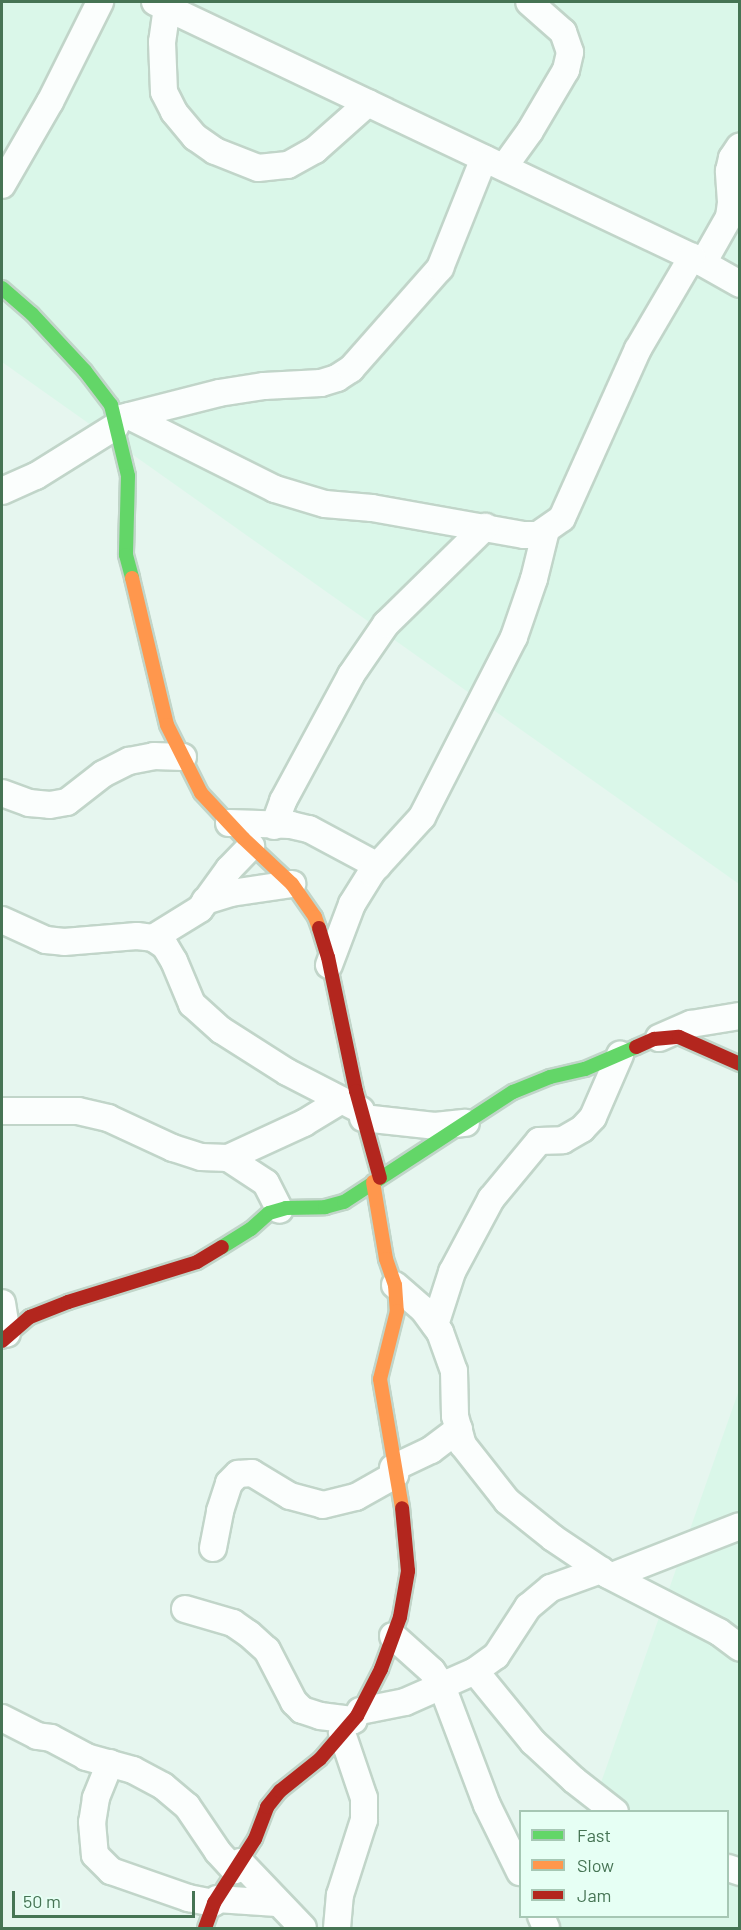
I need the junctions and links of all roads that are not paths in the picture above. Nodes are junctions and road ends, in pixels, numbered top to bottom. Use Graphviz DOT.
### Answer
graph roads {
  1 [pos="100,2"];
  2 [pos="529,2"];
  3 [pos="160,3"];
  4 [pos="368,103"];
  5 [pos="740,146"];
  6 [pos="494,163"];
  7 [pos="2,184"];
  8 [pos="697,260"];
  9 [pos="740,284"];
  10 [pos="2,288"];
  11 [pos="120,421"];
  12 [pos="2,491"];
  13 [pos="485,527"];
  14 [pos="546,530"];
  15 [pos="183,757"];
  16 [pos="2,793"];
  17 [pos="229,823"];
  18 [pos="274,826"];
  19 [pos="251,846"];
  20 [pos="378,866"];
  21 [pos="292,884"];
  22 [pos="205,901"];
  23 [pos="2,920"];
  24 [pos="153,938"];
  25 [pos="329,965"];
  26 [pos="740,1016"];
  27 [pos="658,1039"];
  28 [pos="620,1054"];
  29 [pos="740,1064"];
  30 [pos="355,1110"];
  31 [pos="2,1111"];
  32 [pos="466,1123"];
  33 [pos="228,1158"];
  34 [pos="376,1180"];
  35 [pos="280,1210"];
  36 [pos="395,1285"];
  37 [pos="2,1303"];
  38 [pos="435,1325"];
  39 [pos="4,1337"];
  40 [pos="459,1429"];
  41 [pos="394,1472"];
  42 [pos="740,1526"];
  43 [pos="213,1548"];
  44 [pos="606,1573"];
  45 [pos="185,1609"];
  46 [pos="393,1636"];
  47 [pos="740,1648"];
  48 [pos="475,1671"];
  49 [pos="442,1686"];
  50 [pos="2,1718"];
  51 [pos="352,1721"];
  52 [pos="110,1763"];
  53 [pos="612,1810"];
  54 [pos="238,1866"];
  55 [pos="519,1870"];
  56 [pos="216,1901"];
  57 [pos="277,1903"];
  58 [pos="205,1929"];
  59 [pos="303,1929"];
  60 [pos="337,1929"];
  1 -- 7 [label="street"];
  2 -- 6 [label="street"];
  3 -- 4 [label="street"];
  3 -- 4 [label="street"];
  4 -- 6 [label="street"];
  5 -- 8 [label="street"];
  6 -- 8 [label="street"];
  6 -- 11 [label="street"];
  8 -- 9 [label="street"];
  8 -- 14 [label="street"];
  10 -- 11 [label="street"];
  11 -- 12 [label="street"];
  11 -- 13 [label="street"];
  11 -- 15 [label="street"];
  13 -- 14 [label="street"];
  13 -- 18 [label="street"];
  14 -- 20 [label="street"];
  15 -- 16 [label="street"];
  15 -- 17 [label="street"];
  17 -- 18 [label="street"];
  17 -- 19 [label="street"];
  18 -- 20 [label="street"];
  19 -- 21 [label="street"];
  19 -- 22 [label="street"];
  20 -- 25 [label="street"];
  21 -- 22 [label="street"];
  21 -- 25 [label="street"];
  22 -- 24 [label="street"];
  23 -- 24 [label="street"];
  24 -- 30 [label="street"];
  25 -- 30 [label="street"];
  26 -- 27 [label="street"];
  27 -- 28 [label="street"];
  27 -- 29 [label="street"];
  28 -- 32 [label="street"];
  28 -- 38 [label="street"];
  30 -- 32 [label="street"];
  30 -- 33 [label="street"];
  30 -- 34 [label="street"];
  31 -- 33 [label="street"];
  32 -- 34 [label="street"];
  33 -- 35 [label="street"];
  34 -- 35 [label="street"];
  34 -- 36 [label="street"];
  35 -- 39 [label="street"];
  36 -- 38 [label="street"];
  36 -- 41 [label="street"];
  37 -- 39 [label="street"];
  38 -- 40 [label="street"];
  40 -- 41 [label="street"];
  40 -- 44 [label="street"];
  41 -- 43 [label="street"];
  41 -- 46 [label="street"];
  42 -- 44 [label="street"];
  44 -- 47 [label="street"];
  44 -- 48 [label="street"];
  45 -- 51 [label="street"];
  46 -- 49 [label="street"];
  46 -- 51 [label="street"];
  48 -- 49 [label="street"];
  48 -- 53 [label="street"];
  49 -- 51 [label="street"];
  49 -- 55 [label="street"];
  50 -- 52 [label="street"];
  51 -- 54 [label="street"];
  51 -- 60 [label="street"];
  52 -- 54 [label="street"];
  52 -- 56 [label="street"];
  54 -- 56 [label="street"];
  54 -- 57 [label="street"];
  56 -- 57 [label="street"];
  56 -- 58 [label="street"];
  57 -- 59 [label="street"];
}
